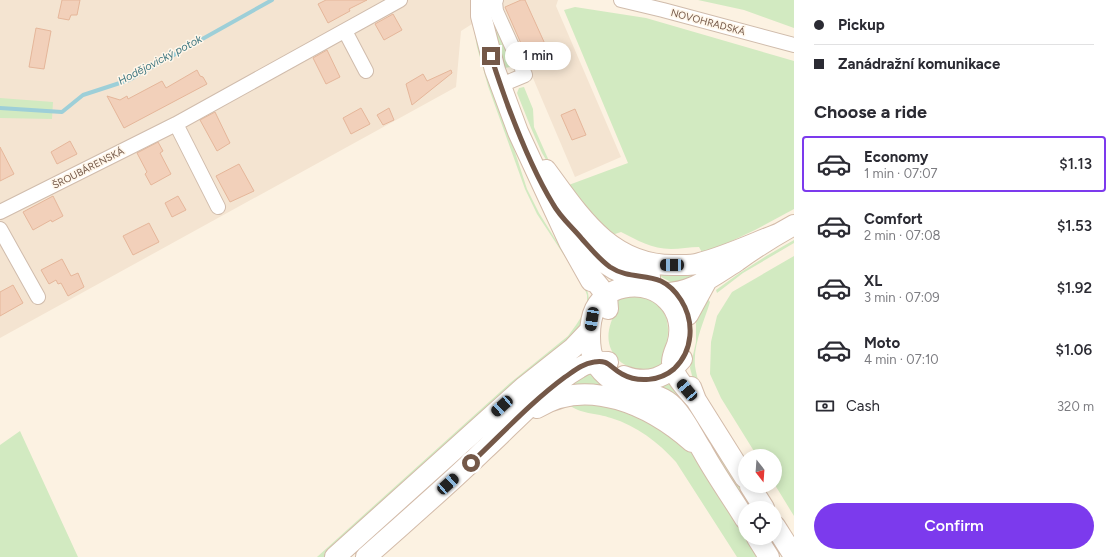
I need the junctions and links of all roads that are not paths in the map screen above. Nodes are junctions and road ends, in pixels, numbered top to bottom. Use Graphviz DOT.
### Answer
graph roads {
  1 [pos="400,0"];
  2 [pos="621,0"];
  3 [pos="488,7"];
  4 [pos="345,31"];
  5 [pos="794,45"];
  6 [pos="366,71"];
  7 [pos="176,124"];
  8 [pos="518,132"];
  9 [pos="553,205"];
  10 [pos="218,207"];
  11 [pos="0,212"];
  12 [pos="0,229"];
  13 [pos="787,229"];
  14 [pos="706,282"];
  15 [pos="667,293"];
  16 [pos="38,297"];
  17 [pos="601,302"];
  18 [pos="688,315"];
  19 [pos="590,330"];
  20 [pos="601,362"];
  21 [pos="678,363"];
  22 [pos="702,451"];
  23 [pos="482,452"];
  24 [pos="738,467"];
  25 [pos="738,508"];
  26 [pos="782,537"];
  27 [pos="761,545"];
  28 [pos="794,556"];
  29 [pos="335,557"];
  30 [pos="366,557"];
  31 [pos="769,557"];
  1 -- 4 [label="street, ŠROUBÁRENSKÁ"];
  2 -- 5 [label="street, NOVOHRADSKÁ"];
  3 -- 8 [label="main road"];
  4 -- 6 [label="street"];
  4 -- 7 [label="street, ŠROUBÁRENSKÁ"];
  7 -- 10 [label="street"];
  7 -- 11 [label="street, ŠROUBÁRENSKÁ"];
  8 -- 9 [label="main road"];
  8 -- 13 [label="main road"];
  9 -- 15 [label="main road"];
  9 -- 17 [label="main road"];
  12 -- 16 [label="street"];
  13 -- 14 [label="main road"];
  14 -- 15 [label="main road"];
  14 -- 18 [label="main road"];
  15 -- 17 [label="main road"];
  15 -- 18 [label="main road"];
  15 -- 21 [label="main road"];
  17 -- 19 [label="main road"];
  17 -- 20 [label="main road"];
  18 -- 21 [label="main road"];
  19 -- 20 [label="main road"];
  19 -- 29 [label="main road"];
  20 -- 21 [label="main road"];
  20 -- 22 [label="main road"];
  20 -- 23 [label="main road"];
  21 -- 24 [label="main road"];
  22 -- 23 [label="main road"];
  22 -- 25 [label="main road"];
  23 -- 30 [label="main road"];
  26 -- 28 [label="main road"];
  27 -- 31 [label="main road"];
}
